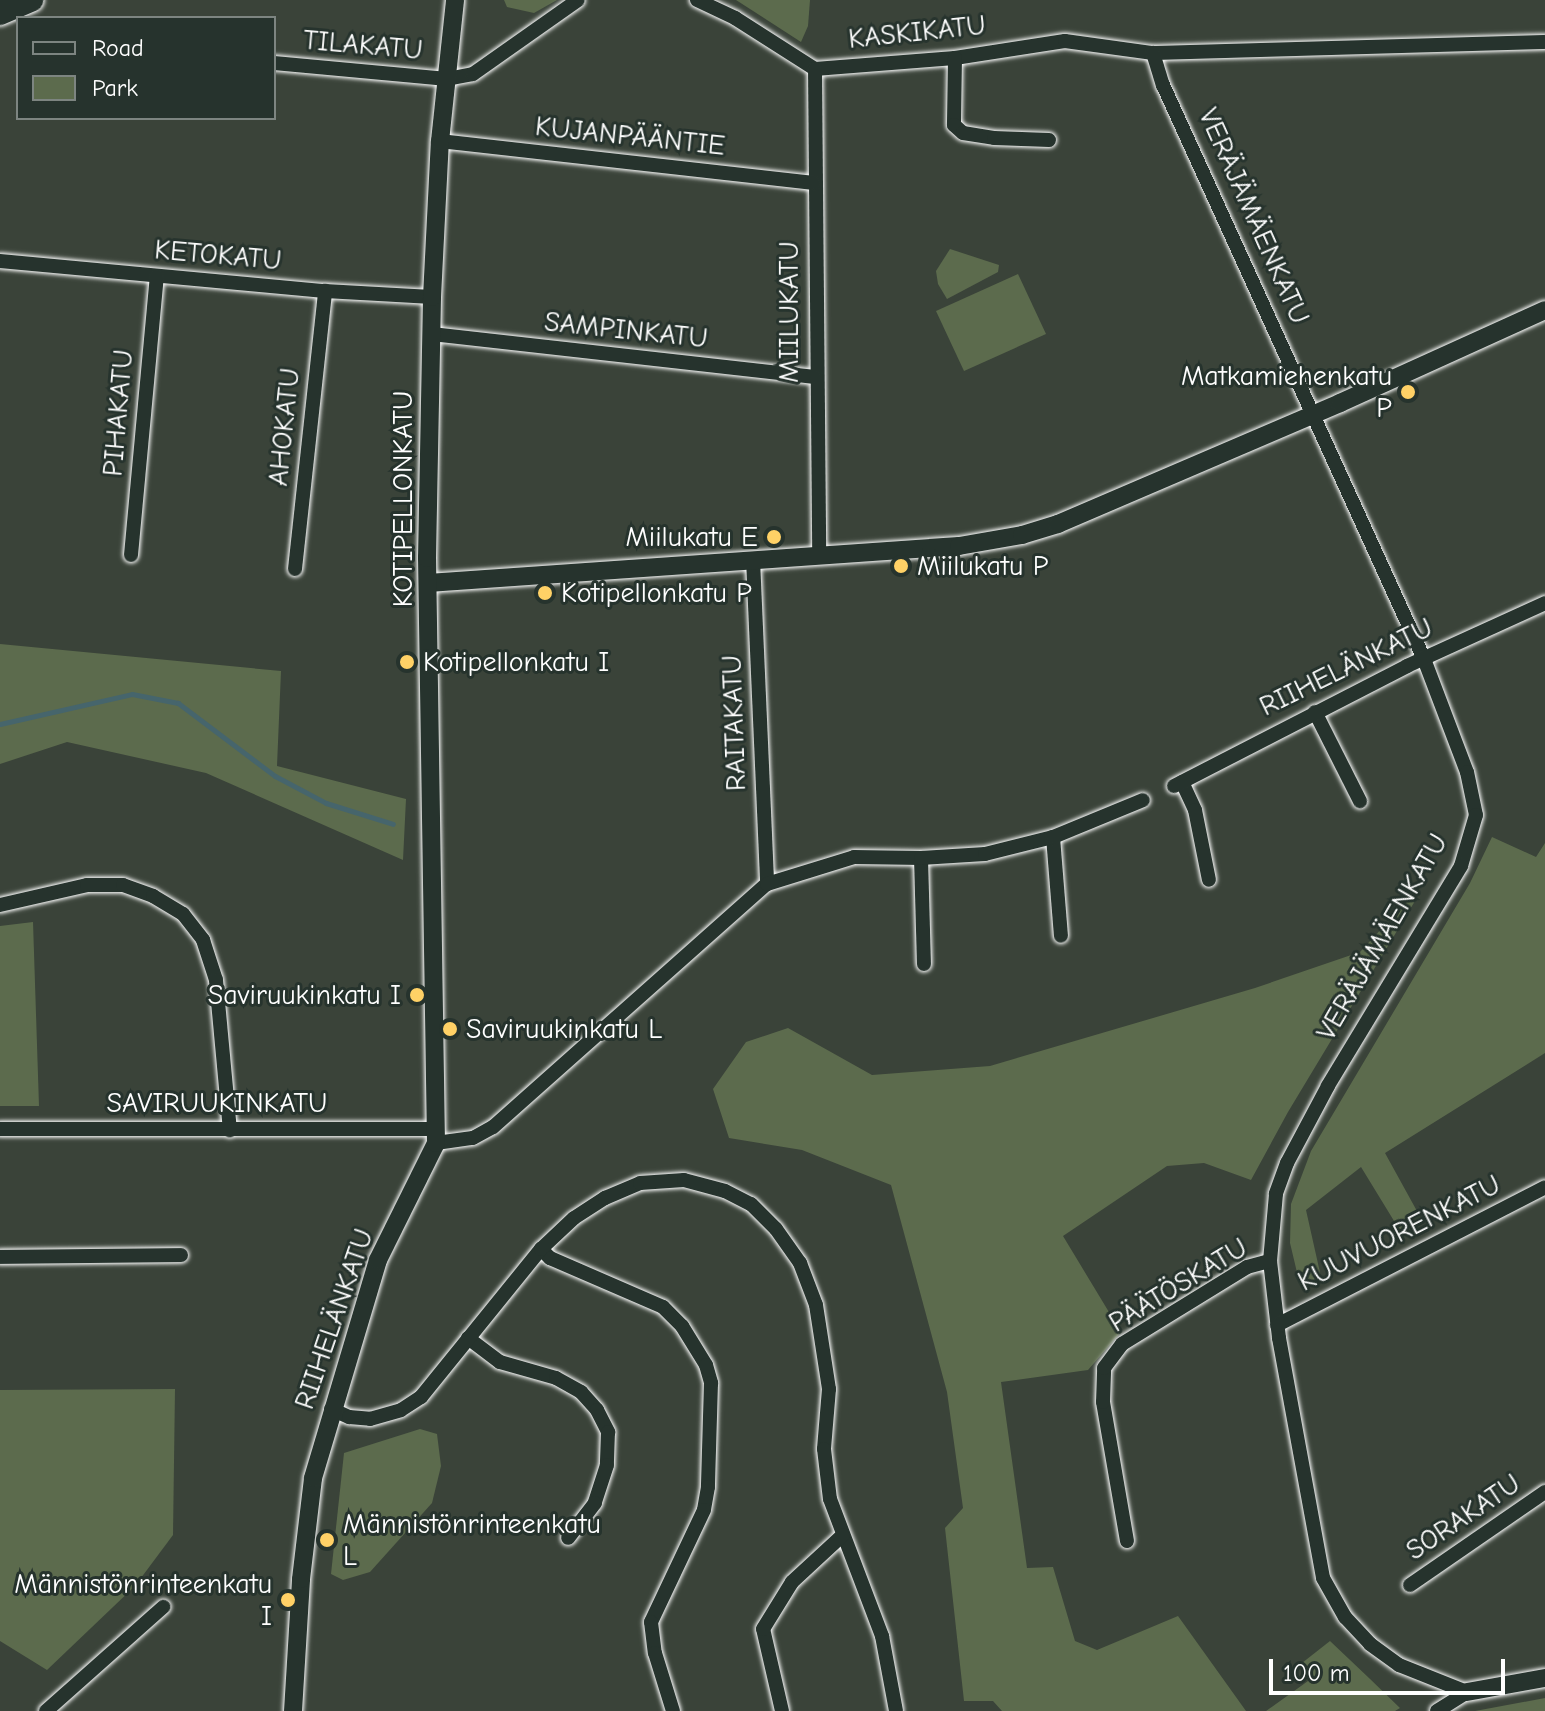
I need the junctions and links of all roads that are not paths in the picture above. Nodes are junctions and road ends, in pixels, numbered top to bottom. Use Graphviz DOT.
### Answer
graph roads {
  1 [pos="31,0"];
  2 [pos="455,0"];
  3 [pos="578,0"];
  4 [pos="697,0"];
  5 [pos="0,13"];
  6 [pos="1545,42"];
  7 [pos="1153,53"];
  8 [pos="955,58"];
  9 [pos="276,63"];
  10 [pos="815,69"];
  11 [pos="447,79"];
  12 [pos="1049,140"];
  13 [pos="440,141"];
  14 [pos="814,183"];
  15 [pos="0,261"];
  16 [pos="157,276"];
  17 [pos="325,291"];
  18 [pos="432,297"];
  19 [pos="1545,310"];
  20 [pos="432,334"];
  21 [pos="815,377"];
  22 [pos="1312,414"];
  23 [pos="131,555"];
  24 [pos="819,555"];
  25 [pos="753,559"];
  26 [pos="295,569"];
  27 [pos="428,583"];
  28 [pos="1545,603"];
  29 [pos="1424,659"];
  30 [pos="1315,712"];
  31 [pos="1143,800"];
  32 [pos="1360,801"];
  33 [pos="1053,837"];
  34 [pos="921,858"];
  35 [pos="1209,880"];
  36 [pos="767,884"];
  37 [pos="0,905"];
  38 [pos="1061,936"];
  39 [pos="924,964"];
  40 [pos="0,1129"];
  41 [pos="230,1130"];
  42 [pos="436,1136"];
  43 [pos="1545,1187"];
  44 [pos="541,1249"];
  45 [pos="181,1255"];
  46 [pos="0,1257"];
  47 [pos="1270,1261"];
  48 [pos="1277,1325"];
  49 [pos="468,1338"];
  50 [pos="331,1409"];
  51 [pos="1545,1492"];
  52 [pos="843,1535"];
  53 [pos="568,1538"];
  54 [pos="1127,1541"];
  55 [pos="1410,1585"];
  56 [pos="163,1607"];
  57 [pos="1545,1678"];
  58 [pos="1467,1692"];
  59 [pos="46,1711"];
  60 [pos="293,1711"];
  61 [pos="673,1711"];
  62 [pos="782,1711"];
  63 [pos="896,1711"];
  64 [pos="1437,1711"];
  1 -- 5 [label="main road"];
  2 -- 11 [label="street, KOTIPELLONKATU"];
  3 -- 11 [label="street"];
  4 -- 10 [label="street, KASKIKATU"];
  6 -- 7 [label="street, KASKIKATU"];
  7 -- 8 [label="street, KASKIKATU"];
  7 -- 22 [label="street, VERÄJÄMÄENKATU"];
  8 -- 10 [label="street, KASKIKATU"];
  8 -- 12 [label="street"];
  9 -- 11 [label="street, TILAKATU"];
  10 -- 14 [label="street, MIILUKATU"];
  11 -- 13 [label="street, KOTIPELLONKATU"];
  13 -- 14 [label="street, KUJANPÄÄNTIE"];
  13 -- 18 [label="street, KOTIPELLONKATU"];
  14 -- 21 [label="street, MIILUKATU"];
  15 -- 16 [label="street, KETOKATU"];
  16 -- 17 [label="street, KETOKATU"];
  16 -- 23 [label="street, PIHAKATU"];
  17 -- 18 [label="street, KETOKATU"];
  17 -- 26 [label="street, AHOKATU"];
  18 -- 20 [label="street, KOTIPELLONKATU"];
  19 -- 22 [label="street"];
  20 -- 21 [label="street, SAMPINKATU"];
  20 -- 27 [label="street, KOTIPELLONKATU"];
  21 -- 24 [label="street, MIILUKATU"];
  22 -- 24 [label="street"];
  22 -- 29 [label="street, VERÄJÄMÄENKATU"];
  24 -- 25 [label="street"];
  25 -- 27 [label="street"];
  25 -- 36 [label="street, RAITAKATU"];
  27 -- 42 [label="street, KOTIPELLONKATU"];
  28 -- 29 [label="street, RIIHELÄNKATU"];
  29 -- 30 [label="street, RIIHELÄNKATU"];
  29 -- 47 [label="street, VERÄJÄMÄENKATU"];
  30 -- 32 [label="street"];
  30 -- 35 [label="street, RIIHELÄNKATU"];
  31 -- 33 [label="street"];
  33 -- 34 [label="street"];
  33 -- 38 [label="street"];
  34 -- 36 [label="street"];
  34 -- 39 [label="street"];
  36 -- 42 [label="street"];
  37 -- 41 [label="street"];
  40 -- 41 [label="street, SAVIRUUKINKATU"];
  41 -- 42 [label="street, SAVIRUUKINKATU"];
  42 -- 50 [label="street, RIIHELÄNKATU"];
  43 -- 48 [label="street, KUUVUORENKATU"];
  44 -- 49 [label="street"];
  44 -- 52 [label="street"];
  44 -- 61 [label="street"];
  45 -- 46 [label="street"];
  47 -- 48 [label="street, VERÄJÄMÄENKATU"];
  47 -- 54 [label="street, PÄÄTÖSKATU"];
  48 -- 58 [label="street, VERÄJÄMÄENKATU"];
  49 -- 50 [label="street"];
  49 -- 53 [label="street"];
  50 -- 60 [label="street, RIIHELÄNKATU"];
  51 -- 55 [label="street, SORAKATU"];
  52 -- 62 [label="street"];
  52 -- 63 [label="street"];
  56 -- 59 [label="street"];
  57 -- 58 [label="street"];
  58 -- 64 [label="street"];
}
